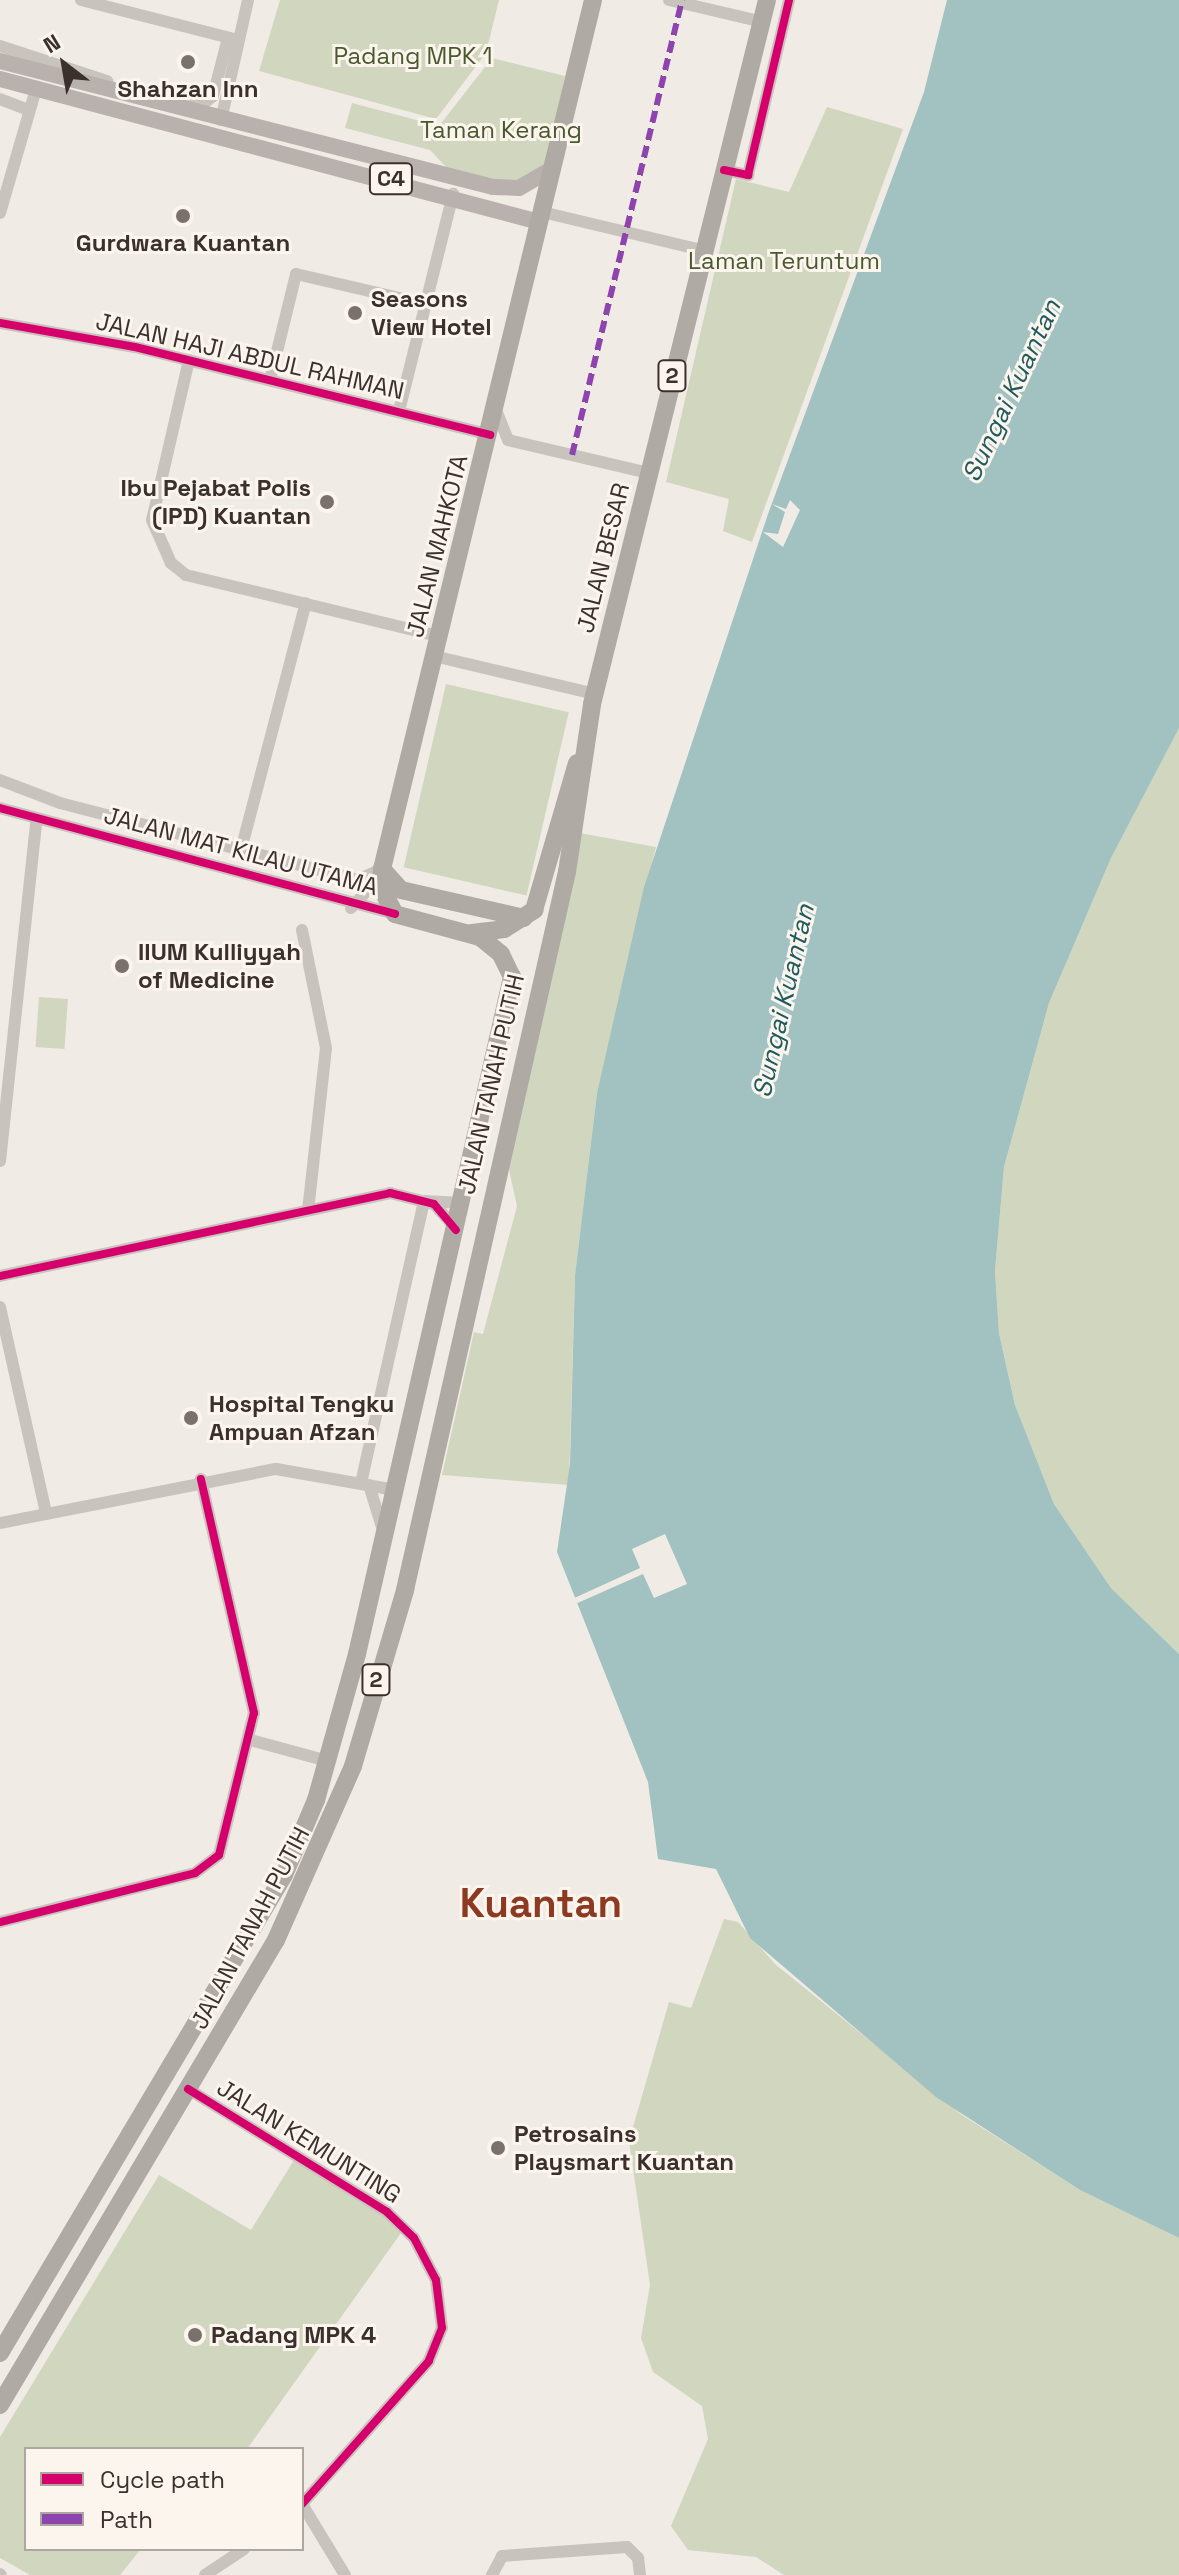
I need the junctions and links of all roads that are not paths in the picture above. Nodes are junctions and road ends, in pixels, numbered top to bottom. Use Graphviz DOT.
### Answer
graph roads {
  1 [pos="81,0"];
  2 [pos="248,0"];
  3 [pos="593,0"];
  4 [pos="669,0"];
  5 [pos="767,0"];
  6 [pos="789,0"];
  7 [pos="763,22"];
  8 [pos="233,39"];
  9 [pos="0,46"];
  10 [pos="0,61"];
  11 [pos="0,79"];
  12 [pos="36,89"];
  13 [pos="0,99"];
  14 [pos="135,100"];
  15 [pos="29,110"];
  16 [pos="221,120"];
  17 [pos="553,168"];
  18 [pos="724,170"];
  19 [pos="453,194"];
  20 [pos="0,213"];
  21 [pos="540,217"];
  22 [pos="701,250"];
  23 [pos="425,304"];
  24 [pos="0,323"];
  25 [pos="0,333"];
  26 [pos="189,360"];
  27 [pos="270,380"];
  28 [pos="496,407"];
  29 [pos="399,411"];
  30 [pos="490,435"];
  31 [pos="649,473"];
  32 [pos="306,603"];
  33 [pos="438,636"];
  34 [pos="434,656"];
  35 [pos="595,694"];
  36 [pos="581,754"];
  37 [pos="0,780"];
  38 [pos="0,808"];
  39 [pos="36,822"];
  40 [pos="215,844"];
  41 [pos="241,850"];
  42 [pos="208,866"];
  43 [pos="382,869"];
  44 [pos="358,880"];
  45 [pos="351,908"];
  46 [pos="395,914"];
  47 [pos="527,917"];
  48 [pos="302,930"];
  49 [pos="472,933"];
  50 [pos="545,962"];
  51 [pos="0,1161"];
  52 [pos="493,1183"];
  53 [pos="424,1201"];
  54 [pos="463,1203"];
  55 [pos="308,1210"];
  56 [pos="456,1230"];
  57 [pos="480,1240"];
  58 [pos="0,1276"];
  59 [pos="0,1307"];
  60 [pos="201,1479"];
  61 [pos="365,1484"];
  62 [pos="395,1490"];
  63 [pos="46,1513"];
  64 [pos="419,1520"];
  65 [pos="0,1523"];
  66 [pos="382,1546"];
  67 [pos="376,1575"];
  68 [pos="250,1740"];
  69 [pos="328,1761"];
  70 [pos="0,1922"];
  71 [pos="188,2089"];
  72 [pos="0,2353"];
  73 [pos="0,2405"];
  74 [pos="304,2502"];
  75 [pos="304,2507"];
  76 [pos="241,2551"];
  77 [pos="491,2572"];
  78 [pos="205,2575"];
  79 [pos="345,2575"];
  80 [pos="640,2575"];
  1 -- 8 [label="street"];
  2 -- 8 [label="street"];
  3 -- 17 [label="highway, JALAN MAHKOTA"];
  4 -- 7 [label="street"];
  5 -- 7 [label="highway, JALAN BESAR / 2"];
  6 -- 18 [label="street"];
  7 -- 18 [label="highway, JALAN BESAR / 2"];
  8 -- 14 [label="street"];
  8 -- 16 [label="street"];
  9 -- 14 [label="street"];
  10 -- 14 [label="main road, C4"];
  11 -- 12 [label="main road, C4"];
  12 -- 15 [label="street"];
  12 -- 19 [label="main road, C4"];
  13 -- 15 [label="street"];
  14 -- 16 [label="main road, C4"];
  15 -- 20 [label="street"];
  16 -- 17 [label="main road, C4"];
  17 -- 21 [label="highway, JALAN MAHKOTA"];
  18 -- 22 [label="highway, JALAN BESAR / 2"];
  19 -- 21 [label="main road, C4"];
  19 -- 23 [label="street"];
  21 -- 22 [label="street"];
  21 -- 28 [label="highway, JALAN MAHKOTA"];
  22 -- 31 [label="highway, JALAN BESAR / 2"];
  23 -- 27 [label="street"];
  23 -- 29 [label="street"];
  24 -- 25 [label="street"];
  24 -- 26 [label="street, JALAN HAJI ABDUL RAHMAN"];
  26 -- 27 [label="street, JALAN HAJI ABDUL RAHMAN"];
  26 -- 32 [label="street"];
  27 -- 29 [label="street, JALAN HAJI ABDUL RAHMAN"];
  28 -- 30 [label="highway, JALAN MAHKOTA"];
  28 -- 31 [label="street"];
  29 -- 30 [label="street, JALAN HAJI ABDUL RAHMAN"];
  30 -- 33 [label="highway, JALAN MAHKOTA"];
  31 -- 35 [label="highway, JALAN BESAR / 2"];
  32 -- 33 [label="street"];
  32 -- 41 [label="street"];
  33 -- 34 [label="highway, JALAN MAHKOTA"];
  34 -- 35 [label="street"];
  34 -- 43 [label="highway, JALAN MAHKOTA"];
  35 -- 36 [label="highway, JALAN BESAR / 2"];
  36 -- 47 [label="highway"];
  36 -- 50 [label="highway, JALAN BESAR / 2"];
  37 -- 40 [label="street, JALAN MAT KILAU UTAMA"];
  38 -- 39 [label="street, JALAN MAT KILAU UTAMA"];
  39 -- 42 [label="street, JALAN MAT KILAU UTAMA"];
  39 -- 51 [label="street"];
  40 -- 41 [label="street, JALAN MAT KILAU UTAMA"];
  40 -- 42 [label="street"];
  41 -- 44 [label="street, JALAN MAT KILAU UTAMA"];
  42 -- 45 [label="street, JALAN MAT KILAU UTAMA"];
  43 -- 44 [label="street, JALAN MAT KILAU UTAMA"];
  43 -- 46 [label="highway, JALAN MAHKOTA"];
  43 -- 47 [label="highway"];
  44 -- 45 [label="street"];
  45 -- 46 [label="street, JALAN MAT KILAU UTAMA"];
  46 -- 49 [label="highway, JALAN MAT KILAU UTAMA"];
  47 -- 49 [label="highway"];
  48 -- 55 [label="street"];
  49 -- 54 [label="highway, JALAN TANAH PUTIH / 2"];
  50 -- 52 [label="highway, JALAN TANAH PUTIH / 2"];
  52 -- 54 [label="highway"];
  52 -- 57 [label="highway, JALAN TANAH PUTIH / 2"];
  53 -- 54 [label="street"];
  53 -- 55 [label="street"];
  53 -- 56 [label="street"];
  53 -- 61 [label="street"];
  54 -- 56 [label="highway, JALAN TANAH PUTIH / 2"];
  54 -- 57 [label="highway"];
  55 -- 58 [label="street"];
  56 -- 62 [label="highway, JALAN TANAH PUTIH / 2"];
  57 -- 64 [label="highway, JALAN TANAH PUTIH / 2"];
  59 -- 63 [label="street"];
  60 -- 61 [label="street"];
  60 -- 63 [label="street"];
  60 -- 68 [label="street"];
  61 -- 62 [label="street"];
  61 -- 66 [label="street"];
  62 -- 66 [label="highway, JALAN TANAH PUTIH / 2"];
  63 -- 65 [label="street"];
  64 -- 67 [label="highway"];
  64 -- 71 [label="highway, JALAN TANAH PUTIH / 2"];
  66 -- 67 [label="highway, JALAN TANAH PUTIH / 2"];
  67 -- 69 [label="highway, JALAN TANAH PUTIH / 2"];
  68 -- 69 [label="street"];
  68 -- 70 [label="street"];
  69 -- 72 [label="highway, JALAN TANAH PUTIH / 2"];
  71 -- 73 [label="highway, JALAN TANAH PUTIH / 2"];
  71 -- 74 [label="street, JALAN KEMUNTING"];
  75 -- 79 [label="street"];
  76 -- 78 [label="street"];
  77 -- 80 [label="street"];
}
